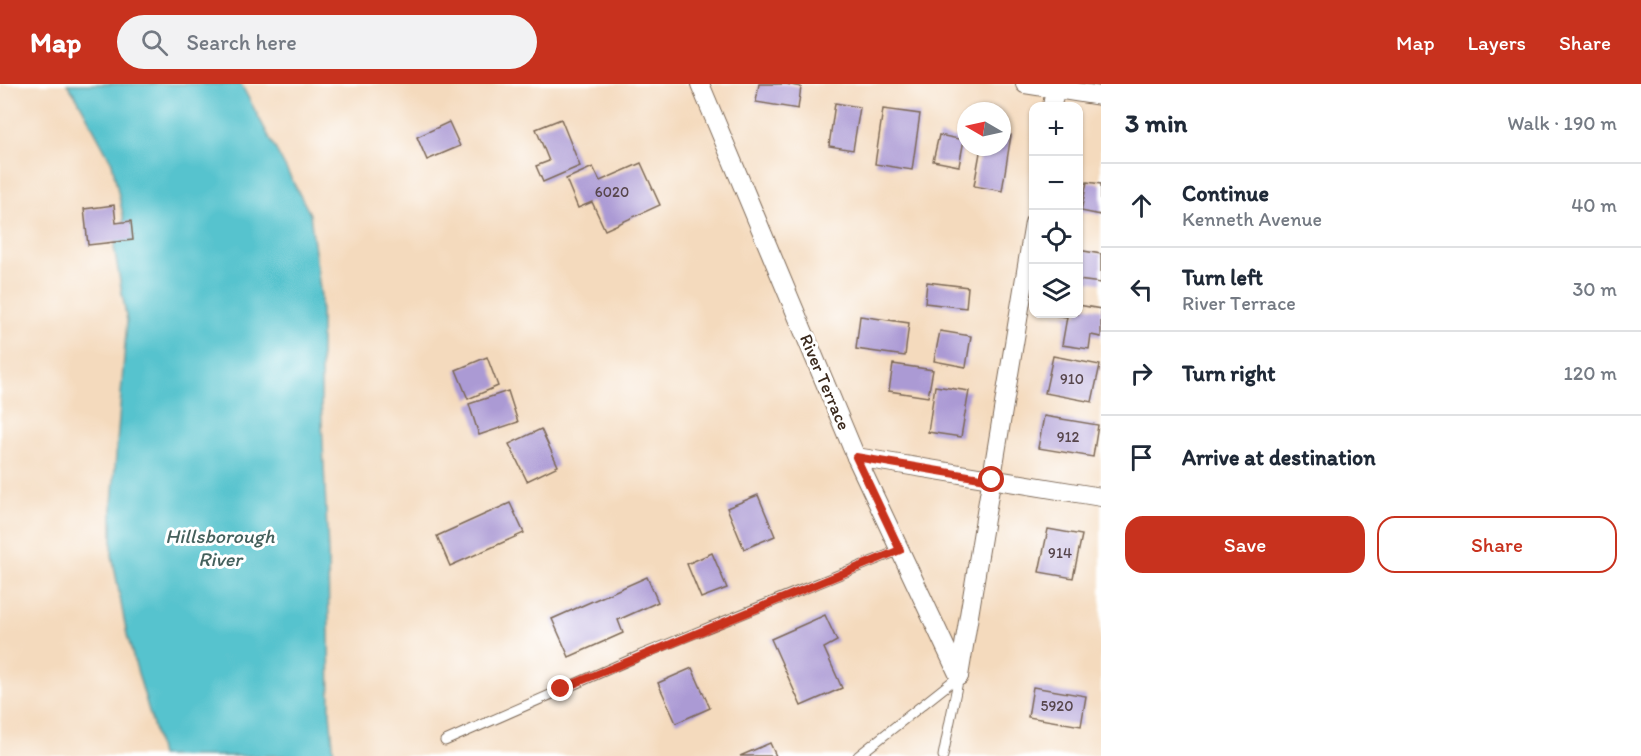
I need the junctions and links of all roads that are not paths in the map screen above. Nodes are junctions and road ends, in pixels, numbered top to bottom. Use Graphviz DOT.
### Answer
graph roads {
  1 [pos="700,84"];
  2 [pos="1025,84"];
  3 [pos="1055,93"];
  4 [pos="1101,96"];
  5 [pos="1029,254"];
  6 [pos="856,457"];
  7 [pos="992,480"];
  8 [pos="1101,497"];
  9 [pos="900,550"];
  10 [pos="959,676"];
  11 [pos="445,741"];
  12 [pos="858,756"];
  13 [pos="943,756"];
  1 -- 6 [label="street, River Terrace"];
  2 -- 3 [label="street"];
  3 -- 4 [label="street"];
  5 -- 7 [label="street"];
  6 -- 7 [label="street"];
  6 -- 9 [label="street, River Terrace"];
  7 -- 8 [label="street"];
  7 -- 10 [label="street"];
  9 -- 10 [label="street, River Terrace"];
  9 -- 11 [label="lane"];
  10 -- 12 [label="lane"];
  10 -- 13 [label="lane"];
}
